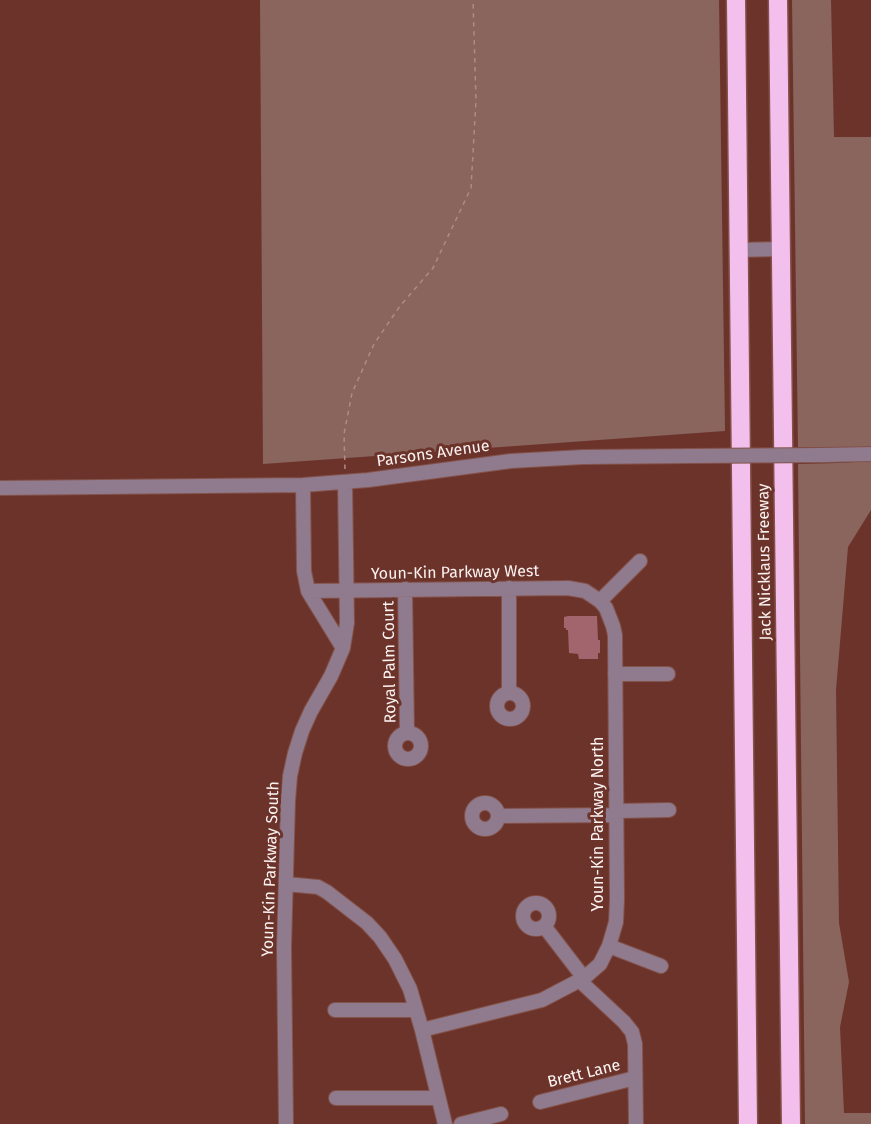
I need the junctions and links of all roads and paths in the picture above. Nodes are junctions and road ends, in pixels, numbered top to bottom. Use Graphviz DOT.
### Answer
graph roads {
  1 [pos="473,0"];
  2 [pos="736,0"];
  3 [pos="778,0"];
  4 [pos="780,249"];
  5 [pos="738,250"];
  6 [pos="871,454"];
  7 [pos="345,482"];
  8 [pos="303,485"];
  9 [pos="0,488"];
  10 [pos="640,561"];
  11 [pos="508,588"];
  12 [pos="405,589"];
  13 [pos="308,591"];
  14 [pos="347,591"];
  15 [pos="600,601"];
  16 [pos="343,648"];
  17 [pos="615,674"];
  18 [pos="668,674"];
  19 [pos="509,693"];
  20 [pos="407,734"];
  21 [pos="669,810"];
  22 [pos="616,813"];
  23 [pos="498,816"];
  24 [pos="286,884"];
  25 [pos="544,926"];
  26 [pos="609,945"];
  27 [pos="661,966"];
  28 [pos="582,979"];
  29 [pos="335,1010"];
  30 [pos="416,1010"];
  31 [pos="422,1030"];
  32 [pos="635,1078"];
  33 [pos="336,1098"];
  34 [pos="438,1098"];
  35 [pos="540,1102"];
  36 [pos="501,1114"];
  37 [pos="286,1124"];
  38 [pos="445,1124"];
  39 [pos="461,1124"];
  40 [pos="636,1124"];
  41 [pos="748,1124"];
  42 [pos="791,1124"];
  1 -- 7 [label="path"];
  2 -- 5 [label="highway, Jack Nicklaus Freeway"];
  3 -- 4 [label="highway, Jack Nicklaus Freeway"];
  4 -- 5 [label="street"];
  4 -- 42 [label="highway, Jack Nicklaus Freeway"];
  5 -- 41 [label="highway, Jack Nicklaus Freeway"];
  6 -- 7 [label="street, Parsons Avenue, bridge"];
  7 -- 8 [label="street, Parsons Avenue"];
  7 -- 14 [label="street, Youn-Kin Parkway South"];
  8 -- 9 [label="street, Parsons Avenue"];
  8 -- 13 [label="street"];
  10 -- 15 [label="street"];
  11 -- 12 [label="street, Youn-Kin Parkway West"];
  11 -- 15 [label="street, Youn-Kin Parkway West"];
  11 -- 19 [label="street"];
  12 -- 14 [label="street, Youn-Kin Parkway West"];
  12 -- 20 [label="street, Royal Palm Court"];
  13 -- 14 [label="street, Youn-Kin Parkway West"];
  13 -- 16 [label="street"];
  14 -- 16 [label="street, Youn-Kin Parkway South"];
  15 -- 17 [label="street, Youn-Kin Parkway North"];
  16 -- 24 [label="street, Youn-Kin Parkway South"];
  17 -- 18 [label="street"];
  17 -- 22 [label="street, Youn-Kin Parkway North"];
  21 -- 22 [label="street"];
  22 -- 23 [label="street"];
  22 -- 26 [label="street, Youn-Kin Parkway North"];
  24 -- 30 [label="street"];
  24 -- 37 [label="street, Youn-Kin Parkway South"];
  25 -- 28 [label="street"];
  26 -- 27 [label="street"];
  26 -- 28 [label="street, Youn-Kin Parkway North"];
  28 -- 31 [label="street, Youn-Kin Parkway North"];
  28 -- 32 [label="street"];
  29 -- 30 [label="street"];
  30 -- 31 [label="street"];
  31 -- 34 [label="street"];
  32 -- 35 [label="street, Brett Lane"];
  32 -- 40 [label="street"];
  33 -- 34 [label="street"];
  34 -- 38 [label="street"];
  36 -- 39 [label="street"];
}
